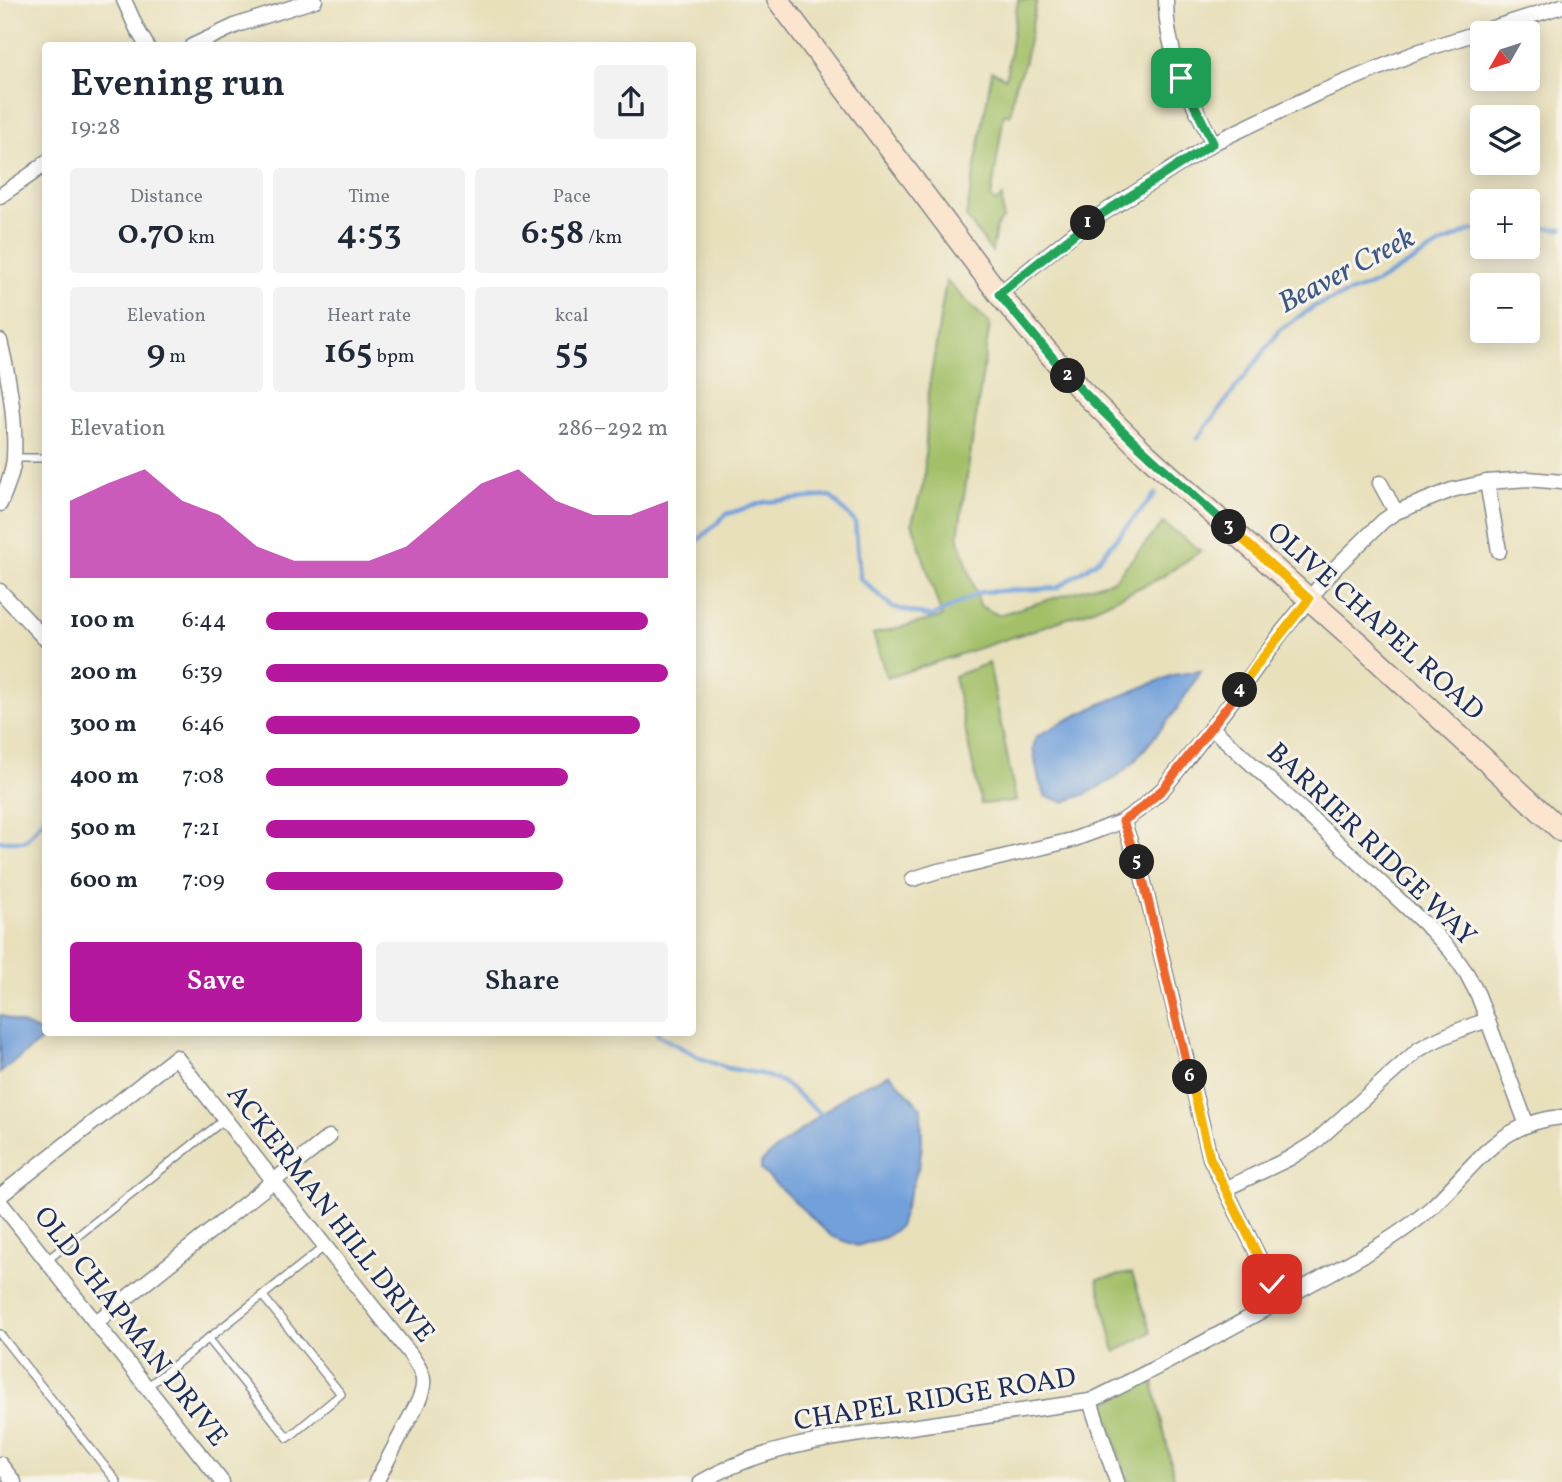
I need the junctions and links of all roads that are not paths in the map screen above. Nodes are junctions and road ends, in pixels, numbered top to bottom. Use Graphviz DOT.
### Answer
graph roads {
  1 [pos="124,0"];
  2 [pos="315,0"];
  3 [pos="778,0"];
  4 [pos="1166,0"];
  5 [pos="1562,6"];
  6 [pos="145,42"];
  7 [pos="201,42"];
  8 [pos="1213,143"];
  9 [pos="42,165"];
  10 [pos="0,196"];
  11 [pos="999,294"];
  12 [pos="0,341"];
  13 [pos="14,458"];
  14 [pos="42,458"];
  15 [pos="1487,482"];
  16 [pos="1562,482"];
  17 [pos="1380,483"];
  18 [pos="0,504"];
  19 [pos="1396,512"];
  20 [pos="1499,551"];
  21 [pos="0,592"];
  22 [pos="1309,599"];
  23 [pos="42,636"];
  24 [pos="1212,728"];
  25 [pos="1123,821"];
  26 [pos="1562,831"];
  27 [pos="913,880"];
  28 [pos="1488,1020"];
  29 [pos="1562,1117"];
  30 [pos="225,1119"];
  31 [pos="1527,1125"];
  32 [pos="329,1137"];
  33 [pos="274,1182"];
  34 [pos="1225,1189"];
  35 [pos="0,1196"];
  36 [pos="0,1202"];
  37 [pos="324,1247"];
  38 [pos="46,1261"];
  39 [pos="262,1295"];
  40 [pos="1280,1300"];
  41 [pos="95,1323"];
  42 [pos="0,1334"];
  43 [pos="208,1338"];
  44 [pos="146,1388"];
  45 [pos="1090,1401"];
  46 [pos="1,1468"];
  47 [pos="14,1482"];
  48 [pos="117,1482"];
  49 [pos="222,1482"];
  50 [pos="376,1482"];
  51 [pos="701,1482"];
  52 [pos="1118,1482"];
  1 -- 6 [label="street"];
  2 -- 7 [label="street"];
  3 -- 11 [label="main road, OLIVE CHAPEL ROAD"];
  4 -- 8 [label="street"];
  5 -- 8 [label="street"];
  8 -- 11 [label="street"];
  9 -- 10 [label="street"];
  11 -- 22 [label="main road, OLIVE CHAPEL ROAD"];
  12 -- 13 [label="street"];
  13 -- 14 [label="lane"];
  13 -- 18 [label="street"];
  15 -- 16 [label="street"];
  15 -- 19 [label="street"];
  15 -- 20 [label="street"];
  17 -- 19 [label="street"];
  19 -- 22 [label="street"];
  21 -- 23 [label="street"];
  22 -- 24 [label="street"];
  22 -- 26 [label="main road, OLIVE CHAPEL ROAD"];
  24 -- 25 [label="street"];
  24 -- 28 [label="street, BARRIER RIDGE WAY"];
  25 -- 27 [label="street"];
  25 -- 34 [label="street"];
  28 -- 31 [label="street, BARRIER RIDGE WAY"];
  28 -- 34 [label="street"];
  29 -- 31 [label="street, CHAPEL RIDGE ROAD"];
  30 -- 33 [label="street, ACKERMAN HILL DRIVE"];
  30 -- 35 [label="street, ACKERMAN HILL DRIVE"];
  30 -- 38 [label="lane"];
  31 -- 40 [label="street, CHAPEL RIDGE ROAD"];
  32 -- 33 [label="street"];
  33 -- 37 [label="street, ACKERMAN HILL DRIVE"];
  33 -- 41 [label="street"];
  34 -- 40 [label="street"];
  36 -- 38 [label="street, OLD CHAPMAN DRIVE"];
  37 -- 39 [label="lane"];
  37 -- 50 [label="street, ACKERMAN HILL DRIVE"];
  38 -- 41 [label="street, OLD CHAPMAN DRIVE"];
  39 -- 43 [label="lane"];
  39 -- 43 [label="lane"];
  40 -- 45 [label="street, CHAPEL RIDGE ROAD"];
  41 -- 44 [label="street, OLD CHAPMAN DRIVE"];
  42 -- 48 [label="lane"];
  43 -- 44 [label="lane"];
  44 -- 49 [label="street, OLD CHAPMAN DRIVE"];
  45 -- 51 [label="street, CHAPEL RIDGE ROAD"];
  45 -- 52 [label="street"];
  46 -- 47 [label="street"];
}
